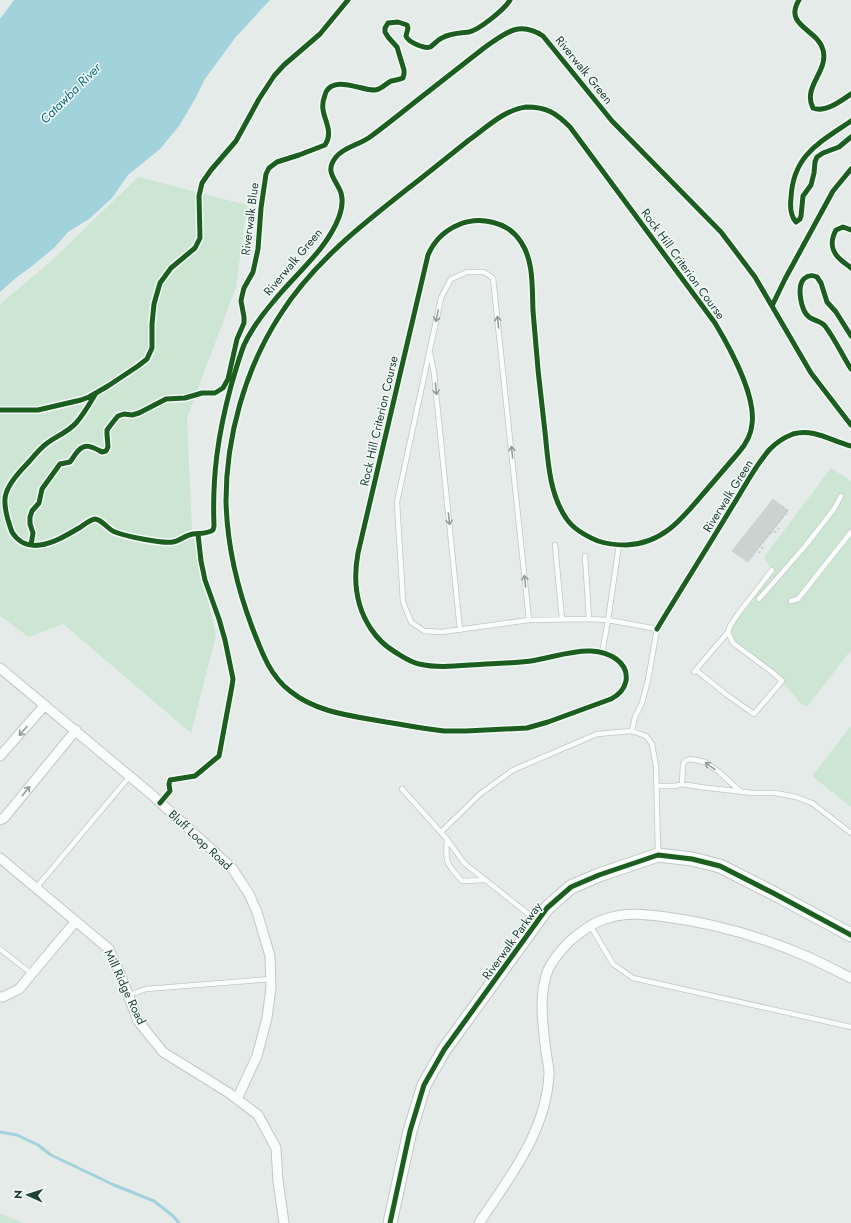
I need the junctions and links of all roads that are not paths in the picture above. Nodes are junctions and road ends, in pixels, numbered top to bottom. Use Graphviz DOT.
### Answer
graph roads {
  1 [pos="430,351"];
  2 [pos="841,496"];
  3 [pos="851,532"];
  4 [pos="555,545"];
  5 [pos="619,545"];
  6 [pos="585,556"];
  7 [pos="772,570"];
  8 [pos="754,594"];
  9 [pos="759,599"];
  10 [pos="791,601"];
  11 [pos="763,602"];
  12 [pos="562,619"];
  13 [pos="588,619"];
  14 [pos="529,620"];
  15 [pos="608,620"];
  16 [pos="460,630"];
  17 [pos="728,632"];
  18 [pos="602,652"];
  19 [pos="0,668"];
  20 [pos="45,705"];
  21 [pos="76,730"];
  22 [pos="632,731"];
  23 [pos="0,756"];
  24 [pos="130,776"];
  25 [pos="682,784"];
  26 [pos="657,786"];
  27 [pos="402,789"];
  28 [pos="740,791"];
  29 [pos="0,820"];
  30 [pos="441,832"];
  31 [pos="851,833"];
  32 [pos="447,840"];
  33 [pos="658,855"];
  34 [pos="0,858"];
  35 [pos="484,880"];
  36 [pos="36,888"];
  37 [pos="76,922"];
  38 [pos="537,922"];
  39 [pos="590,925"];
  40 [pos="851,935"];
  41 [pos="0,949"];
  42 [pos="32,974"];
  43 [pos="851,978"];
  44 [pos="271,979"];
  45 [pos="128,995"];
  46 [pos="0,997"];
  47 [pos="851,1028"];
  48 [pos="237,1099"];
  49 [pos="284,1223"];
  50 [pos="390,1223"];
  51 [pos="479,1223"];
  14 -- 1 [label="lane, one-way"];
  1 -- 16 [label="lane, one-way"];
  1 -- 16 [label="lane"];
  2 -- 9 [label="lane"];
  3 -- 10 [label="lane"];
  4 -- 12 [label="lane"];
  5 -- 15 [label="lane"];
  6 -- 13 [label="lane"];
  7 -- 8 [label="lane"];
  8 -- 9 [label="lane"];
  8 -- 17 [label="lane"];
  9 -- 11 [label="lane"];
  12 -- 13 [label="lane"];
  12 -- 14 [label="lane"];
  13 -- 15 [label="lane"];
  14 -- 16 [label="lane"];
  15 -- 18 [label="lane"];
  15 -- 22 [label="lane"];
  17 -- 17 [label="lane"];
  19 -- 20 [label="street, Bluff Loop Road"];
  20 -- 21 [label="street, Bluff Loop Road"];
  20 -- 23 [label="street, one-way"];
  21 -- 24 [label="street, Bluff Loop Road"];
  29 -- 21 [label="street, one-way"];
  22 -- 26 [label="lane"];
  22 -- 30 [label="lane"];
  24 -- 36 [label="lane"];
  24 -- 44 [label="street, Bluff Loop Road"];
  25 -- 26 [label="lane"];
  25 -- 28 [label="lane"];
  28 -- 25 [label="lane, one-way"];
  26 -- 33 [label="lane"];
  27 -- 30 [label="lane"];
  28 -- 31 [label="lane"];
  30 -- 32 [label="lane"];
  32 -- 35 [label="lane"];
  32 -- 35 [label="lane"];
  33 -- 38 [label="street, Riverwalk Parkway"];
  33 -- 40 [label="street, Riverwalk Parkway"];
  34 -- 36 [label="street, Mill Ridge Road"];
  35 -- 38 [label="lane"];
  36 -- 37 [label="street, Mill Ridge Road"];
  37 -- 42 [label="street"];
  37 -- 45 [label="street, Mill Ridge Road"];
  38 -- 50 [label="street, Riverwalk Parkway"];
  39 -- 43 [label="street"];
  39 -- 47 [label="lane"];
  39 -- 51 [label="street"];
  41 -- 42 [label="lane"];
  42 -- 46 [label="street"];
  44 -- 45 [label="lane"];
  44 -- 48 [label="street, Bluff Loop Road"];
  45 -- 48 [label="street, Mill Ridge Road"];
  48 -- 49 [label="street, Mill Ridge Road"];
}
